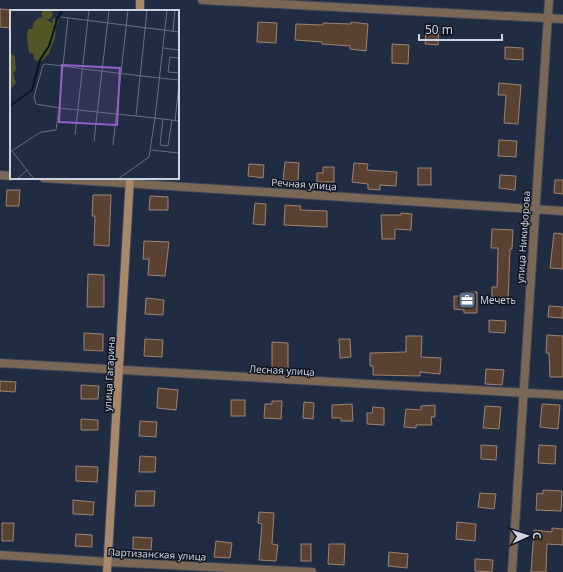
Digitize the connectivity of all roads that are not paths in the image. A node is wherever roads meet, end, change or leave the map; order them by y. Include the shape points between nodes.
1 (202, 0) edge
2 (549, 0) edge
3 (548, 19) junction
4 (563, 19) edge
5 (87, 179) edge
6 (130, 180) edge
7 (534, 209) junction
8 (563, 211) edge
9 (0, 363) edge
10 (119, 371) junction
11 (523, 392) junction
12 (563, 395) edge
13 (0, 556) edge
14 (108, 562) junction
15 (107, 572) edge
16 (312, 572) edge
17 (512, 572) edge

1 - 3 street
2 - 3 street, улица Никифорова
3 - 4 street
3 - 7 street, улица Никифорова
5 - 6 street, Речная улица
6 - 7 street, Речная улица
6 - 10 main road, улица Гагарина
7 - 8 street, Речная улица
7 - 11 street, улица Никифорова
9 - 10 street, Лесная улица
10 - 11 street, Лесная улица
10 - 14 main road, улица Гагарина
11 - 12 street, Лесная улица
11 - 17 street, улица Никифорова
13 - 14 street, Партизанская улица
14 - 15 main road, улица Гагарина
14 - 16 street, Партизанская улица

